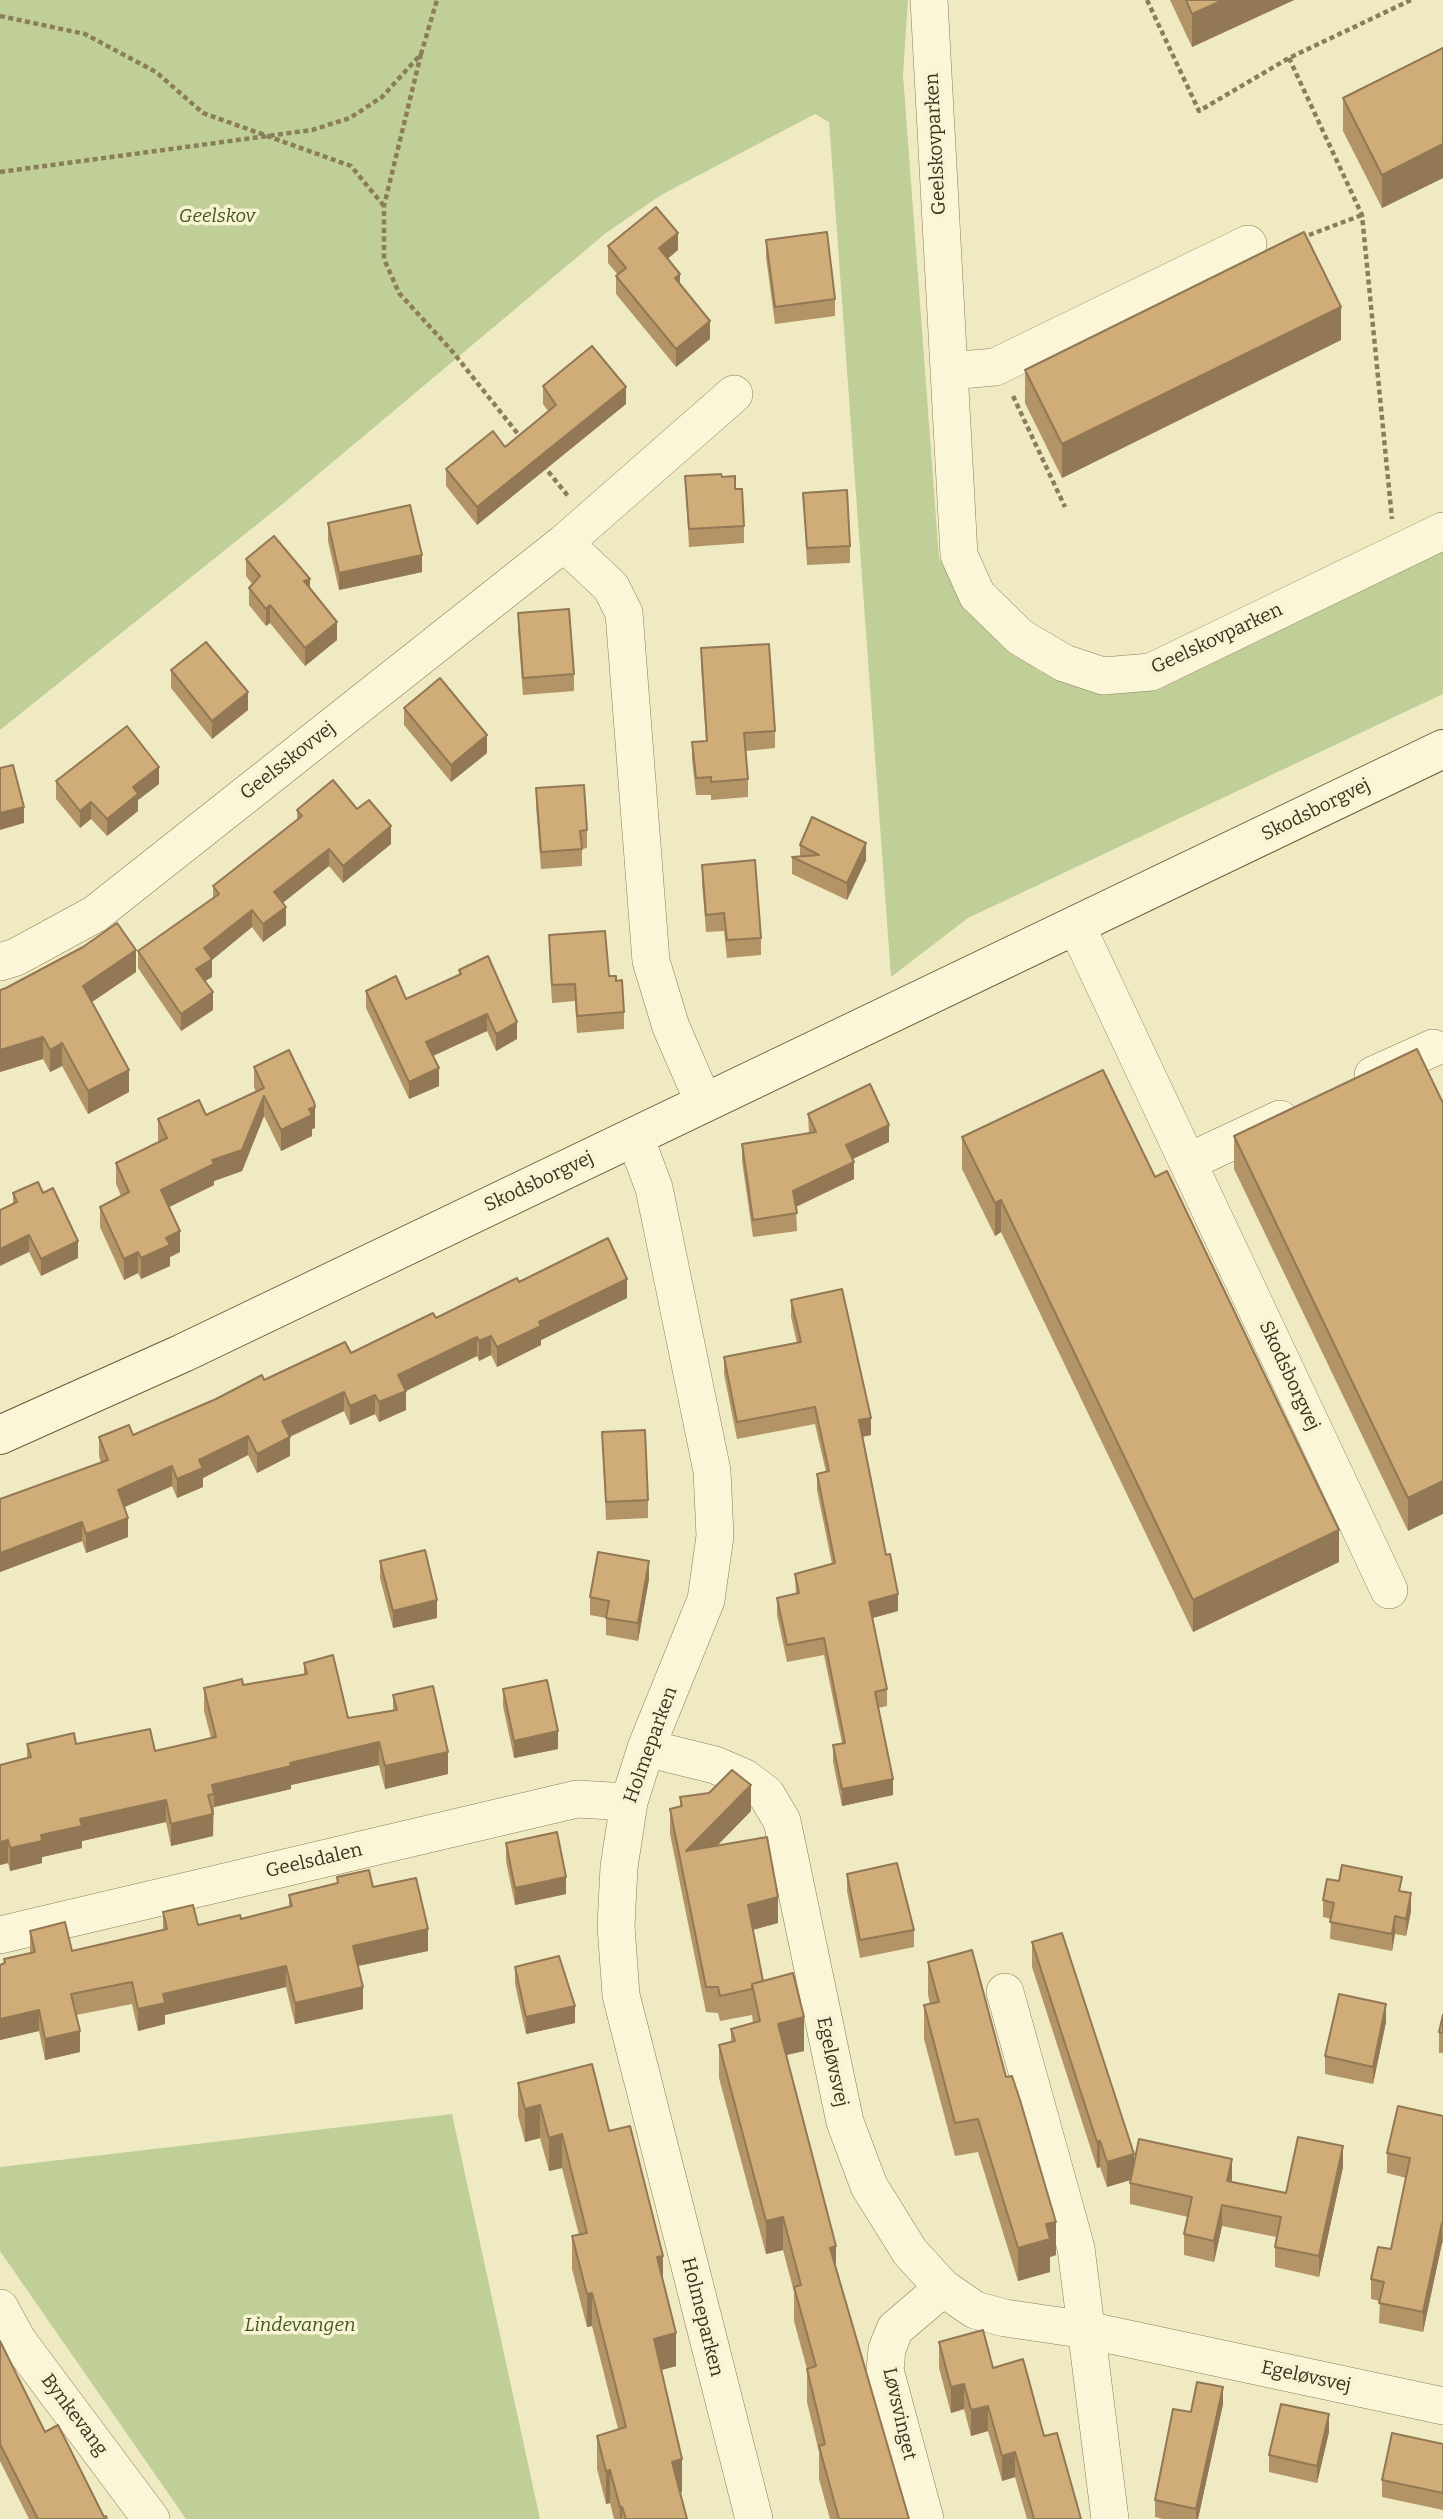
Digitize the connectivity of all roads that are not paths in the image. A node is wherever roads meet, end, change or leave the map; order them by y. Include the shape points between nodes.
1 (929, 0) edge
2 (1248, 244) dead end
3 (949, 371) junction
4 (734, 394) dead end
5 (1443, 531) edge
6 (576, 532) junction
7 (1443, 749) edge
8 (1076, 925) junction
9 (0, 962) edge
10 (1433, 1048) dead end
11 (1347, 1087) edge
12 (704, 1103) junction
13 (1311, 1105) edge
14 (635, 1137) junction
15 (1188, 1161) junction
16 (0, 1435) edge
17 (1389, 1590) dead end
18 (646, 1748) junction
19 (629, 1802) junction
20 (0, 1935) edge
21 (1005, 1993) dead end
22 (943, 2288) junction
23 (0, 2308) edge
24 (1087, 2330) junction
25 (1443, 2406) edge
26 (151, 2519) edge
27 (754, 2519) edge
28 (925, 2519) edge
29 (1110, 2519) edge

1 - 3 street, Geelskovparken
2 - 3 street via 995,367
3 - 5 street, Geelskovparken via 959,555 977,595 1020,637 1064,663 1103,676 1151,672
4 - 6 street, Geelsskovvej
6 - 9 street, Geelsskovvej via 95,914
6 - 12 street via 624,613 651,961 671,1027
7 - 8 street, Skodsborgvej
8 - 12 street, Skodsborgvej
8 - 15 street, Skodsborgvej
10 - 11 street
12 - 14 street, Skodsborgvej
13 - 15 street
14 - 16 street, Skodsborgvej via 194,1348
14 - 18 street, Holmeparken via 654,1188 712,1472 715,1536 706,1600
15 - 17 street, Skodsborgvej
18 - 19 street, Holmeparken
18 - 22 street, Egeløvsvej via 715,1765 745,1778 766,1794 782,1821 845,2122 869,2186 911,2252
19 - 20 street, Geelsdalen via 577,1799
19 - 27 street, Holmeparken via 616,1926 621,1995
21 - 24 street via 1076,2248
22 - 24 street, Egeløvsvej via 975,2310
22 - 28 street, Løvsvinget via 895,2329 885,2370
23 - 26 street, Bynkevang via 18,2341
24 - 25 street, Egeløvsvej
24 - 29 street

